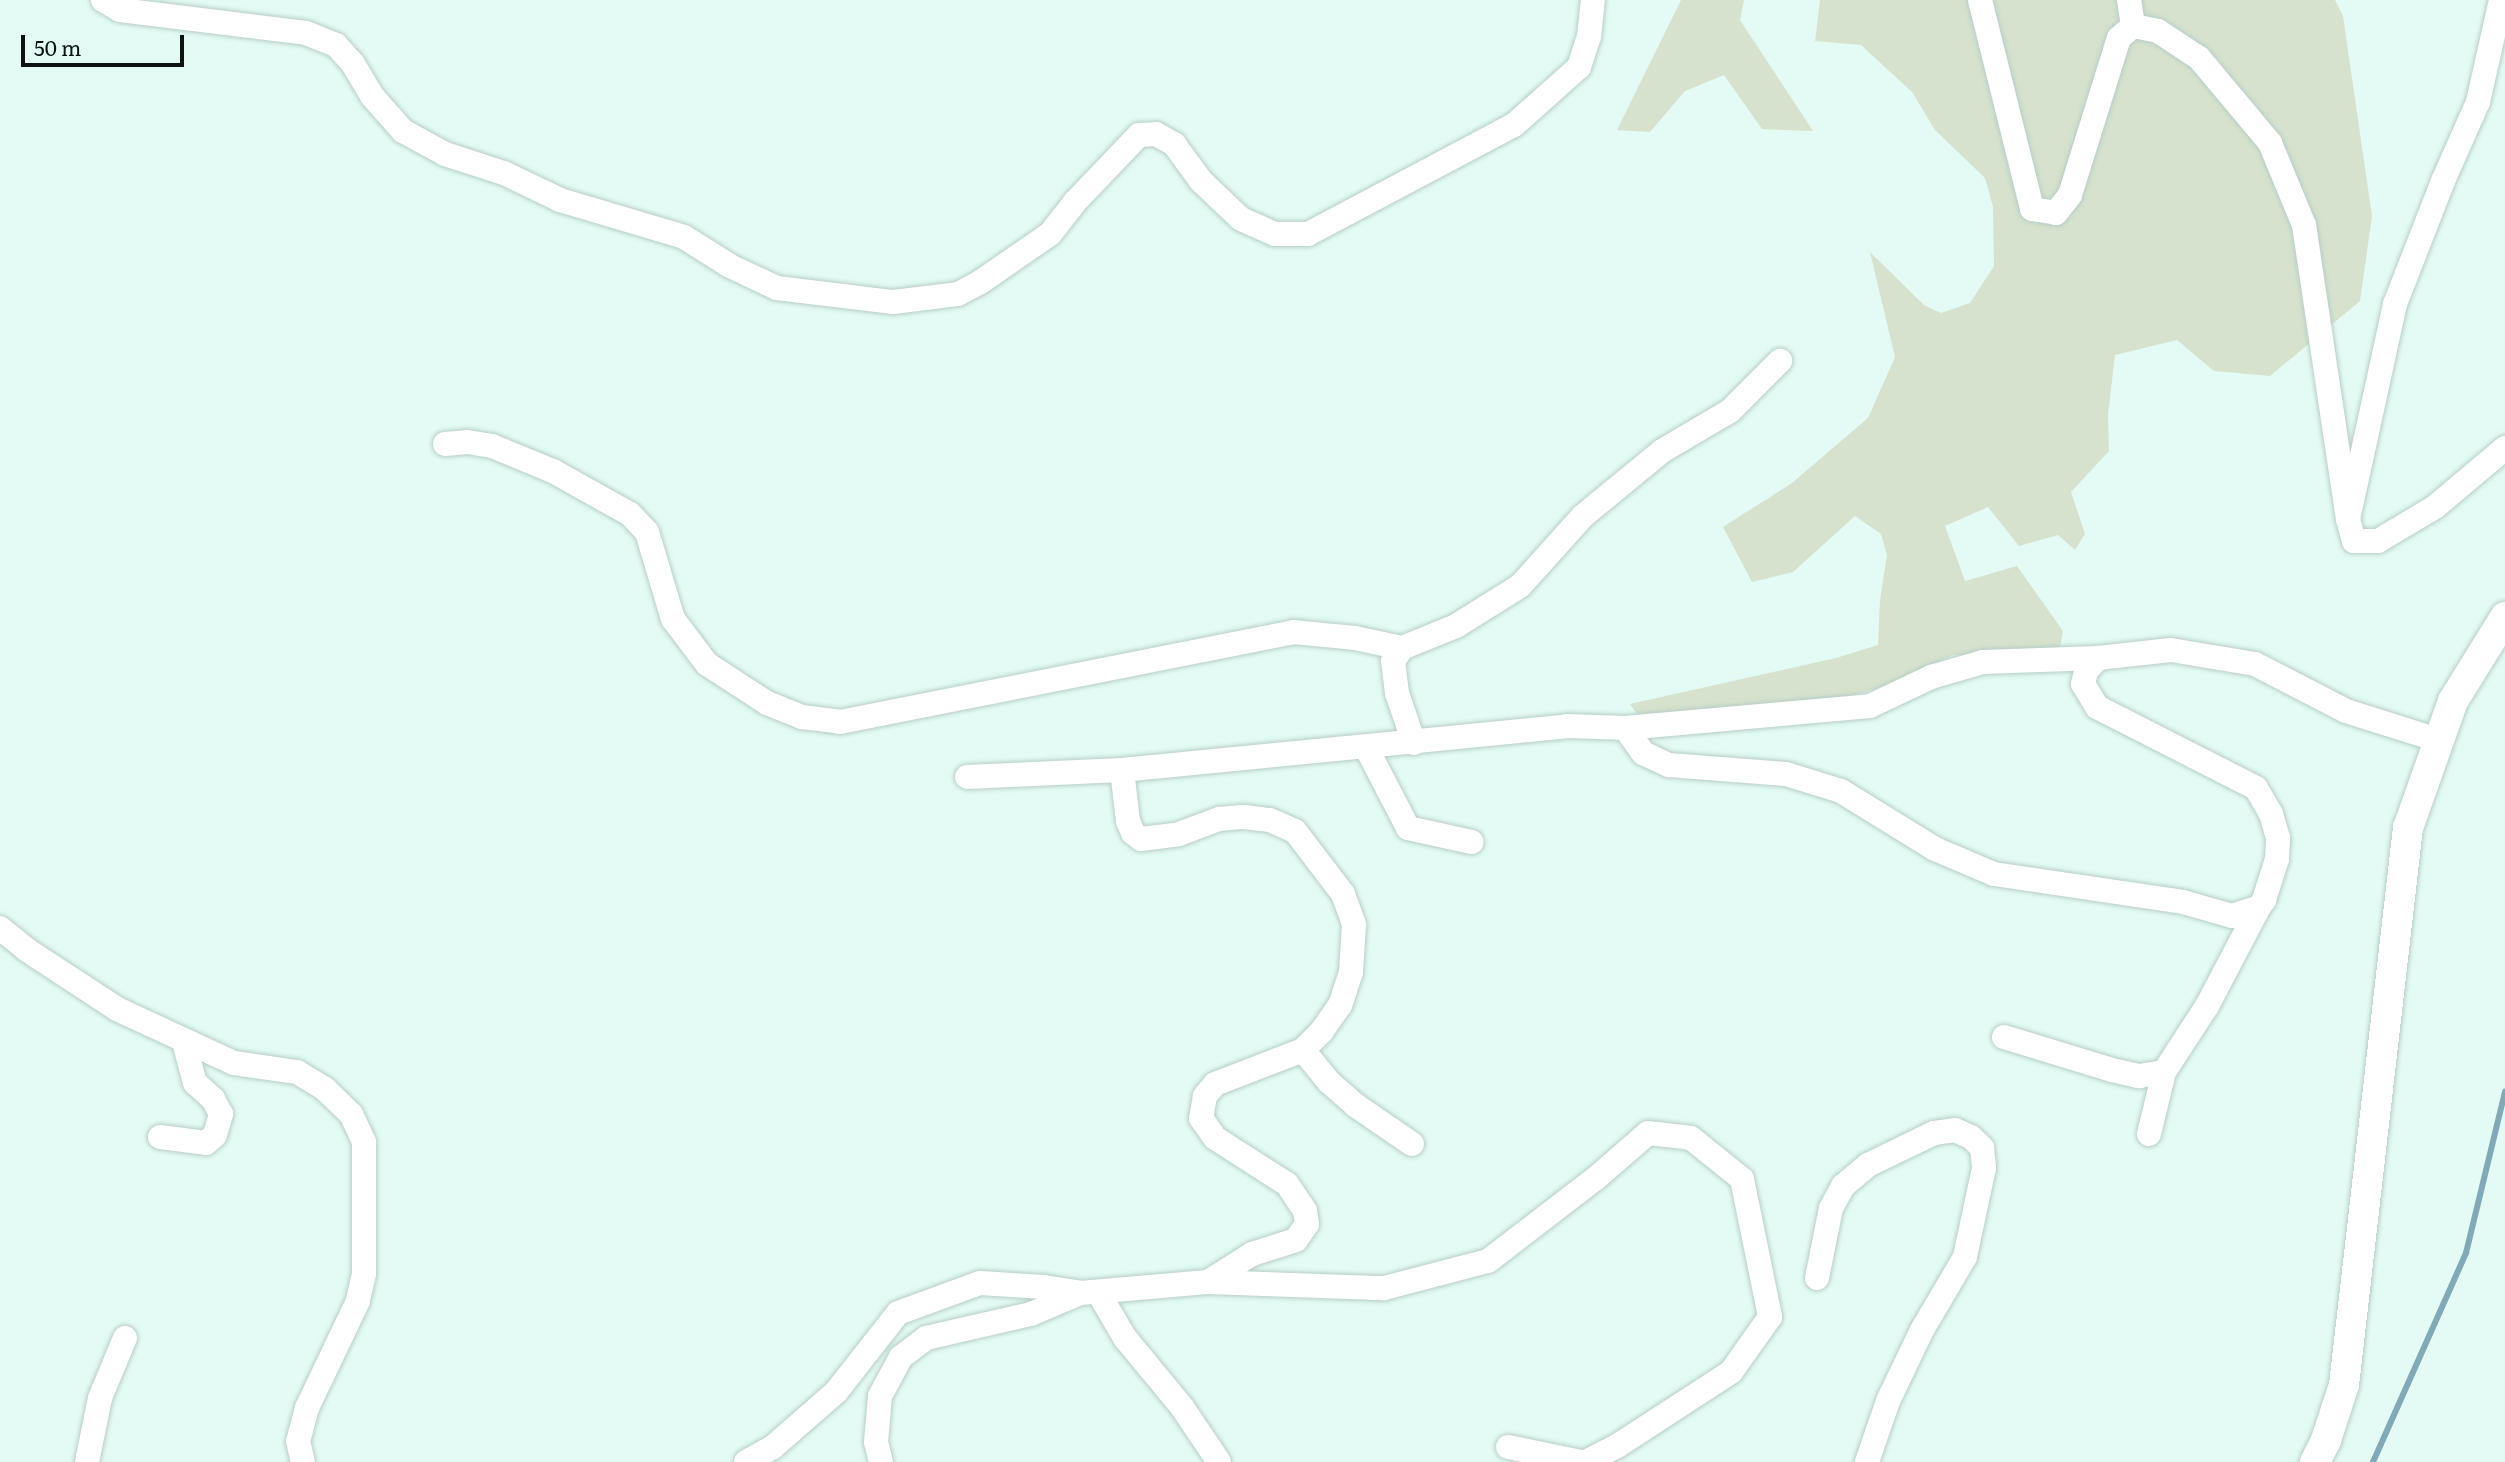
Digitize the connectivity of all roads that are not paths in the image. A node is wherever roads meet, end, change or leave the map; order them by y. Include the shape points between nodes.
1 (103, 0) edge
2 (1593, 0) edge
3 (1980, 0) edge
4 (2129, 0) edge
5 (2501, 0) edge
6 (2133, 26) junction
7 (1780, 361) dead end
8 (445, 444) dead end
9 (2505, 448) edge
10 (2348, 519) junction
11 (2505, 617) edge
12 (1402, 648) junction
13 (2098, 658) junction
14 (1625, 728) junction
15 (2438, 740) junction
16 (1414, 743) junction
17 (1366, 747) junction
18 (1122, 770) junction
19 (967, 777) dead end
20 (1471, 842) dead end
21 (2259, 907) junction
22 (0, 928) edge
23 (2004, 1037) dead end
24 (184, 1042) junction
25 (1303, 1050) junction
26 (2164, 1072) junction
27 (2149, 1134) dead end
28 (160, 1137) dead end
29 (1412, 1144) dead end
30 (1817, 1278) dead end
31 (1208, 1282) junction
32 (1089, 1292) junction
33 (125, 1338) dead end
34 (1508, 1447) dead end
35 (87, 1462) edge
36 (303, 1462) edge
37 (746, 1462) edge
38 (881, 1462) edge
39 (1219, 1462) edge
40 (1583, 1462) edge
41 (1867, 1462) edge
42 (2315, 1462) edge

1 - 2 street via 121,10 306,33 335,45 403,131 445,154 504,173 560,200 684,237 730,266 778,288 893,302 958,294 989,276 1050,234 1139,135 1156,134 1174,144 1201,181 1241,219 1275,234 1308,234 1514,125 1579,66 1589,37
3 - 6 street via 2032,209 2056,213 2070,195 2119,38
4 - 6 street
5 - 10 street via 2478,102 2395,304
6 - 10 street via 2158,31 2199,58 2270,143 2304,225
7 - 12 street via 1730,411 1662,452 1583,516 1520,586 1456,626
8 - 12 street via 492,446 553,471 630,514 647,532 673,619 707,664 767,703 802,717 840,722 1293,632
9 - 10 street via 2435,507 2378,541 2354,541
11 - 15 street via 2453,701
12 - 16 street via 1393,661 1397,693
13 - 14 street via 1983,662 1931,677 1870,706
13 - 15 street via 2171,650 2255,664 2346,711
13 - 21 street via 2086,671 2083,684 2097,707 2256,788 2278,838 2277,859
14 - 16 street via 1567,726
14 - 21 street via 1643,753 1670,765 1786,774 1841,791 1935,849 1994,874 2183,902 2232,916
15 - 42 street via 2408,828 2344,1384
16 - 17 street
17 - 18 street
17 - 20 street via 1408,828
18 - 19 street
18 - 25 street via 1128,821 1132,833 1141,839 1179,834 1219,819 1270,820 1295,831 1343,894 1354,925 1351,972 1340,1005
21 - 26 street via 2207,1006
22 - 24 street via 117,1009
23 - 26 street via 2112,1070 2140,1076
24 - 28 street via 195,1083 213,1099 221,1114 215,1135 205,1143
24 - 36 street via 234,1063 297,1072 325,1089 351,1114 364,1142 364,1274 358,1301 307,1408 298,1441
25 - 29 street via 1355,1105
25 - 31 street via 1215,1084 1205,1096 1201,1118 1215,1138 1287,1184 1305,1211 1307,1224 1296,1240 1252,1254
26 - 27 street
30 - 41 street via 1831,1208 1843,1186 1868,1165 1934,1133 1955,1130 1982,1148 1984,1168 1965,1257 1899,1377
31 - 32 street
31 - 40 street via 1384,1287 1488,1261 1648,1133 1691,1138 1742,1179 1770,1317 1731,1372 1617,1446
32 - 37 street via 980,1283 898,1313 836,1392 773,1447
32 - 38 street via 1031,1314 926,1338 901,1357 880,1396 876,1442
32 - 39 street via 1182,1407
33 - 35 street via 100,1398
34 - 40 street

